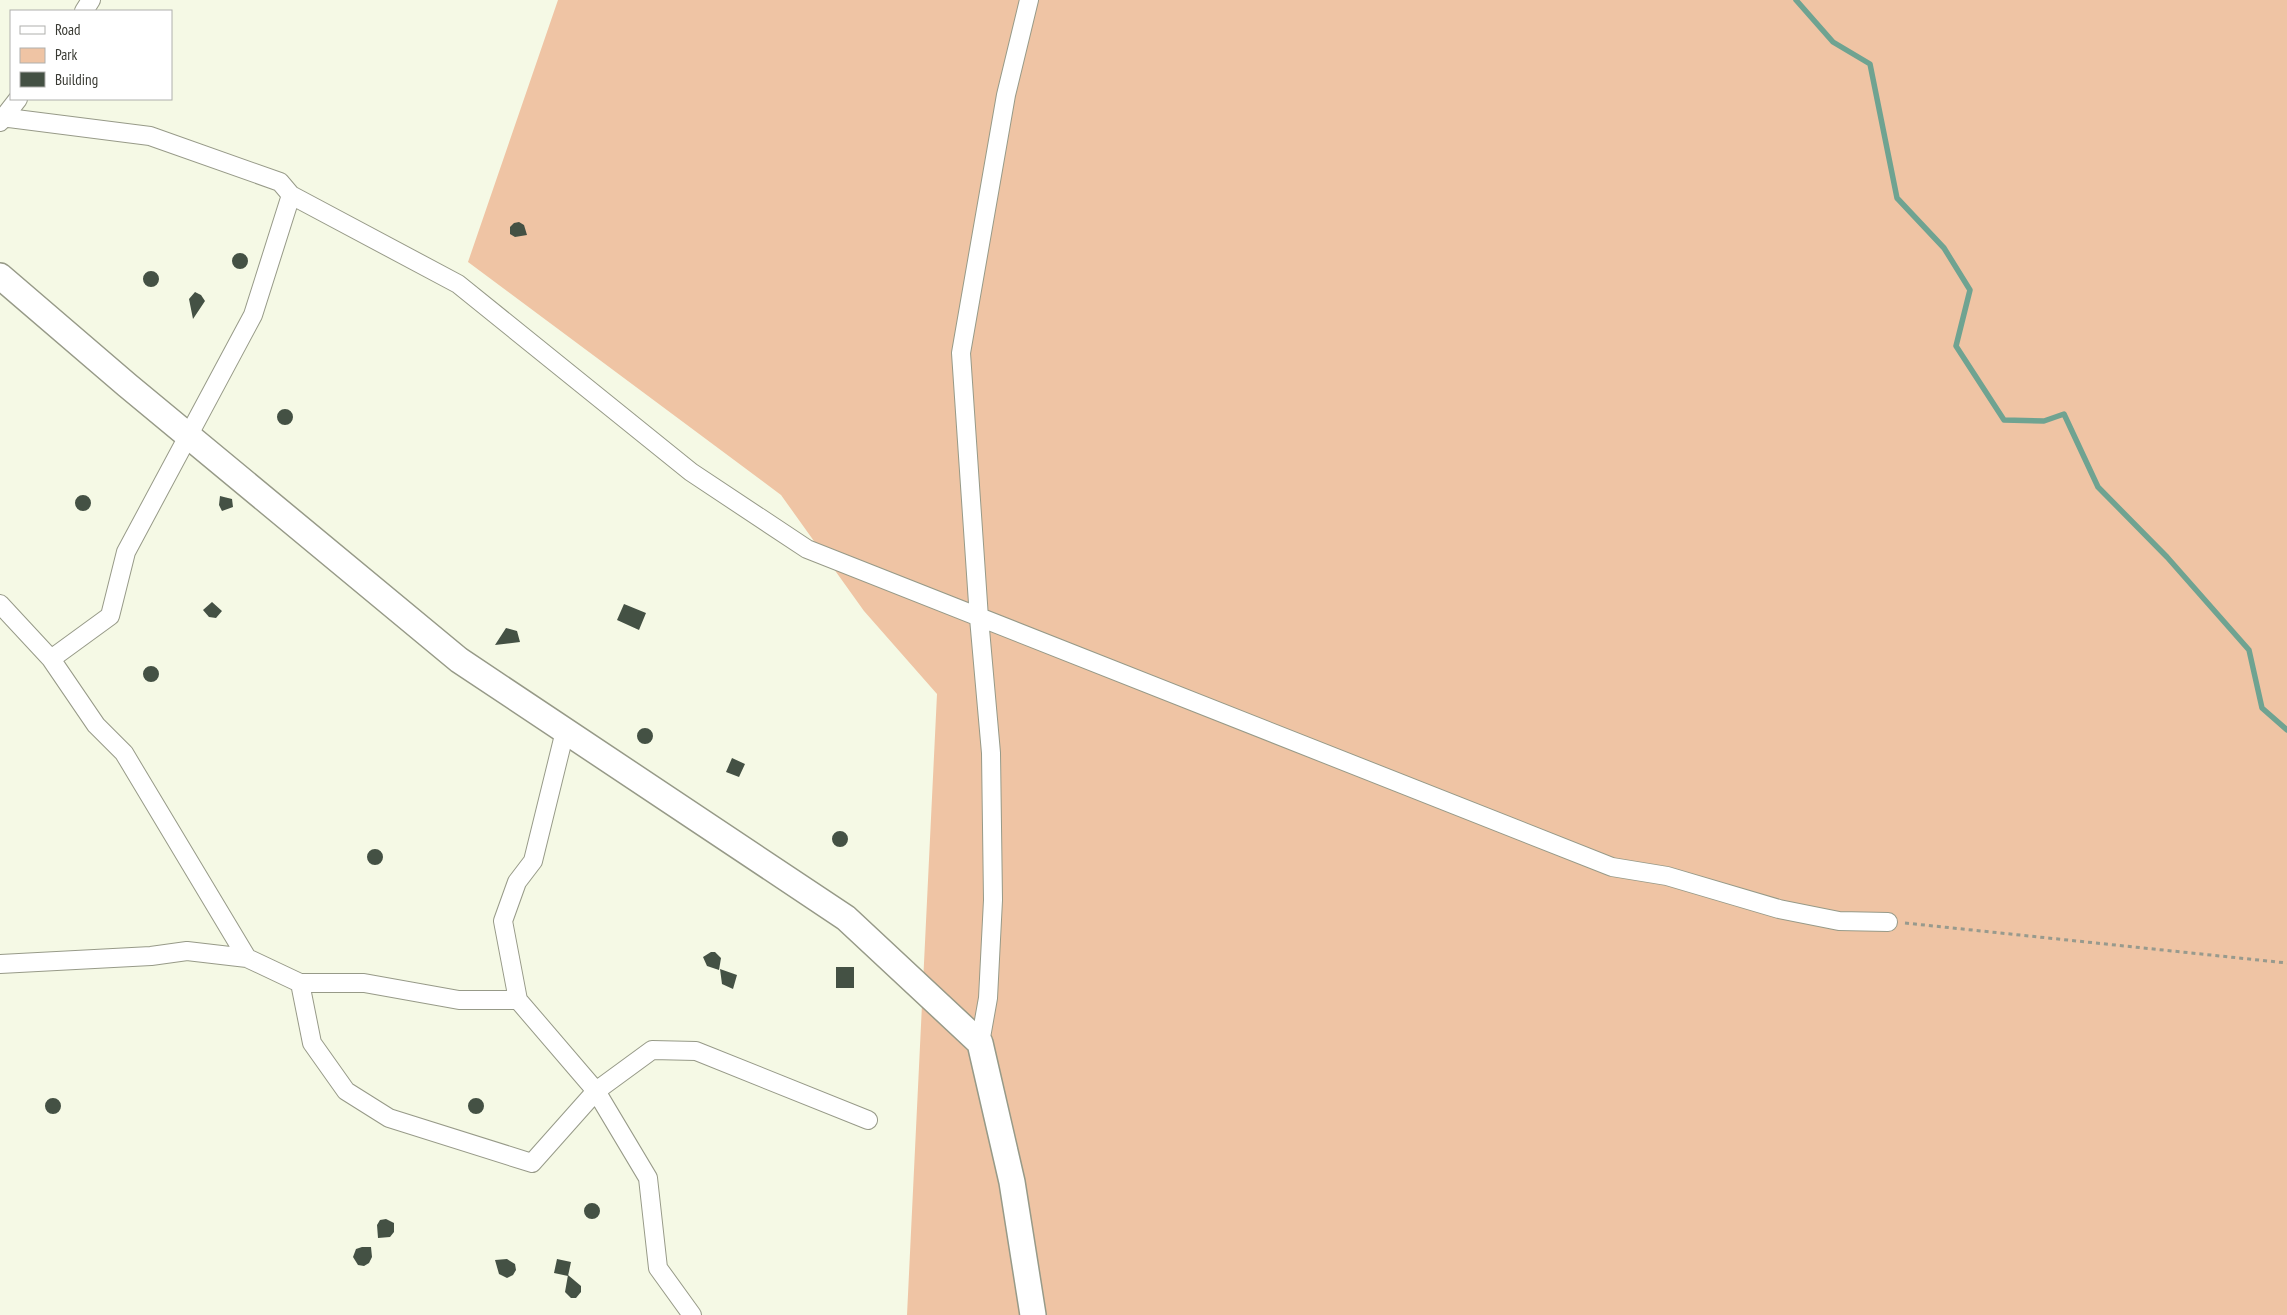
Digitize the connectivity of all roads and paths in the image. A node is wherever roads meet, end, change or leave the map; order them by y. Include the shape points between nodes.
1 (1029, 0) edge
2 (17, 100) edge
3 (1, 119) edge
4 (291, 194) junction
5 (0, 276) edge
6 (188, 436) junction
7 (0, 604) edge
8 (979, 618) junction
9 (51, 659) junction
10 (565, 730) junction
11 (1888, 922) joint
12 (247, 958) junction
13 (2287, 963) edge
14 (0, 964) edge
15 (300, 983) junction
16 (518, 1000) junction
17 (980, 1043) junction
18 (596, 1091) junction
19 (868, 1120) dead end
20 (692, 1315) edge
21 (1033, 1315) edge

1 - 8 street via 1006,95 962,353
2 - 3 street
3 - 4 street via 150,136 280,182
4 - 6 street via 254,315
4 - 8 street via 458,284 691,472 807,549
5 - 6 main road
6 - 9 street via 126,552 110,616
6 - 10 main road via 459,660
7 - 9 street
8 - 11 street via 1612,867 1667,876 1779,909 1839,921
8 - 17 street via 991,752 993,900 988,998
9 - 12 street via 96,725 124,753
10 - 16 street via 533,861 517,882 503,921
10 - 17 main road via 846,918
11 - 13 path
12 - 14 street via 187,950 151,956
12 - 15 street
15 - 16 street via 364,983 459,1000
15 - 18 street via 312,1043 346,1091 389,1118 532,1163
16 - 18 street
17 - 21 main road via 1012,1182
18 - 19 street via 652,1050 696,1051
18 - 20 street via 648,1178 658,1268

